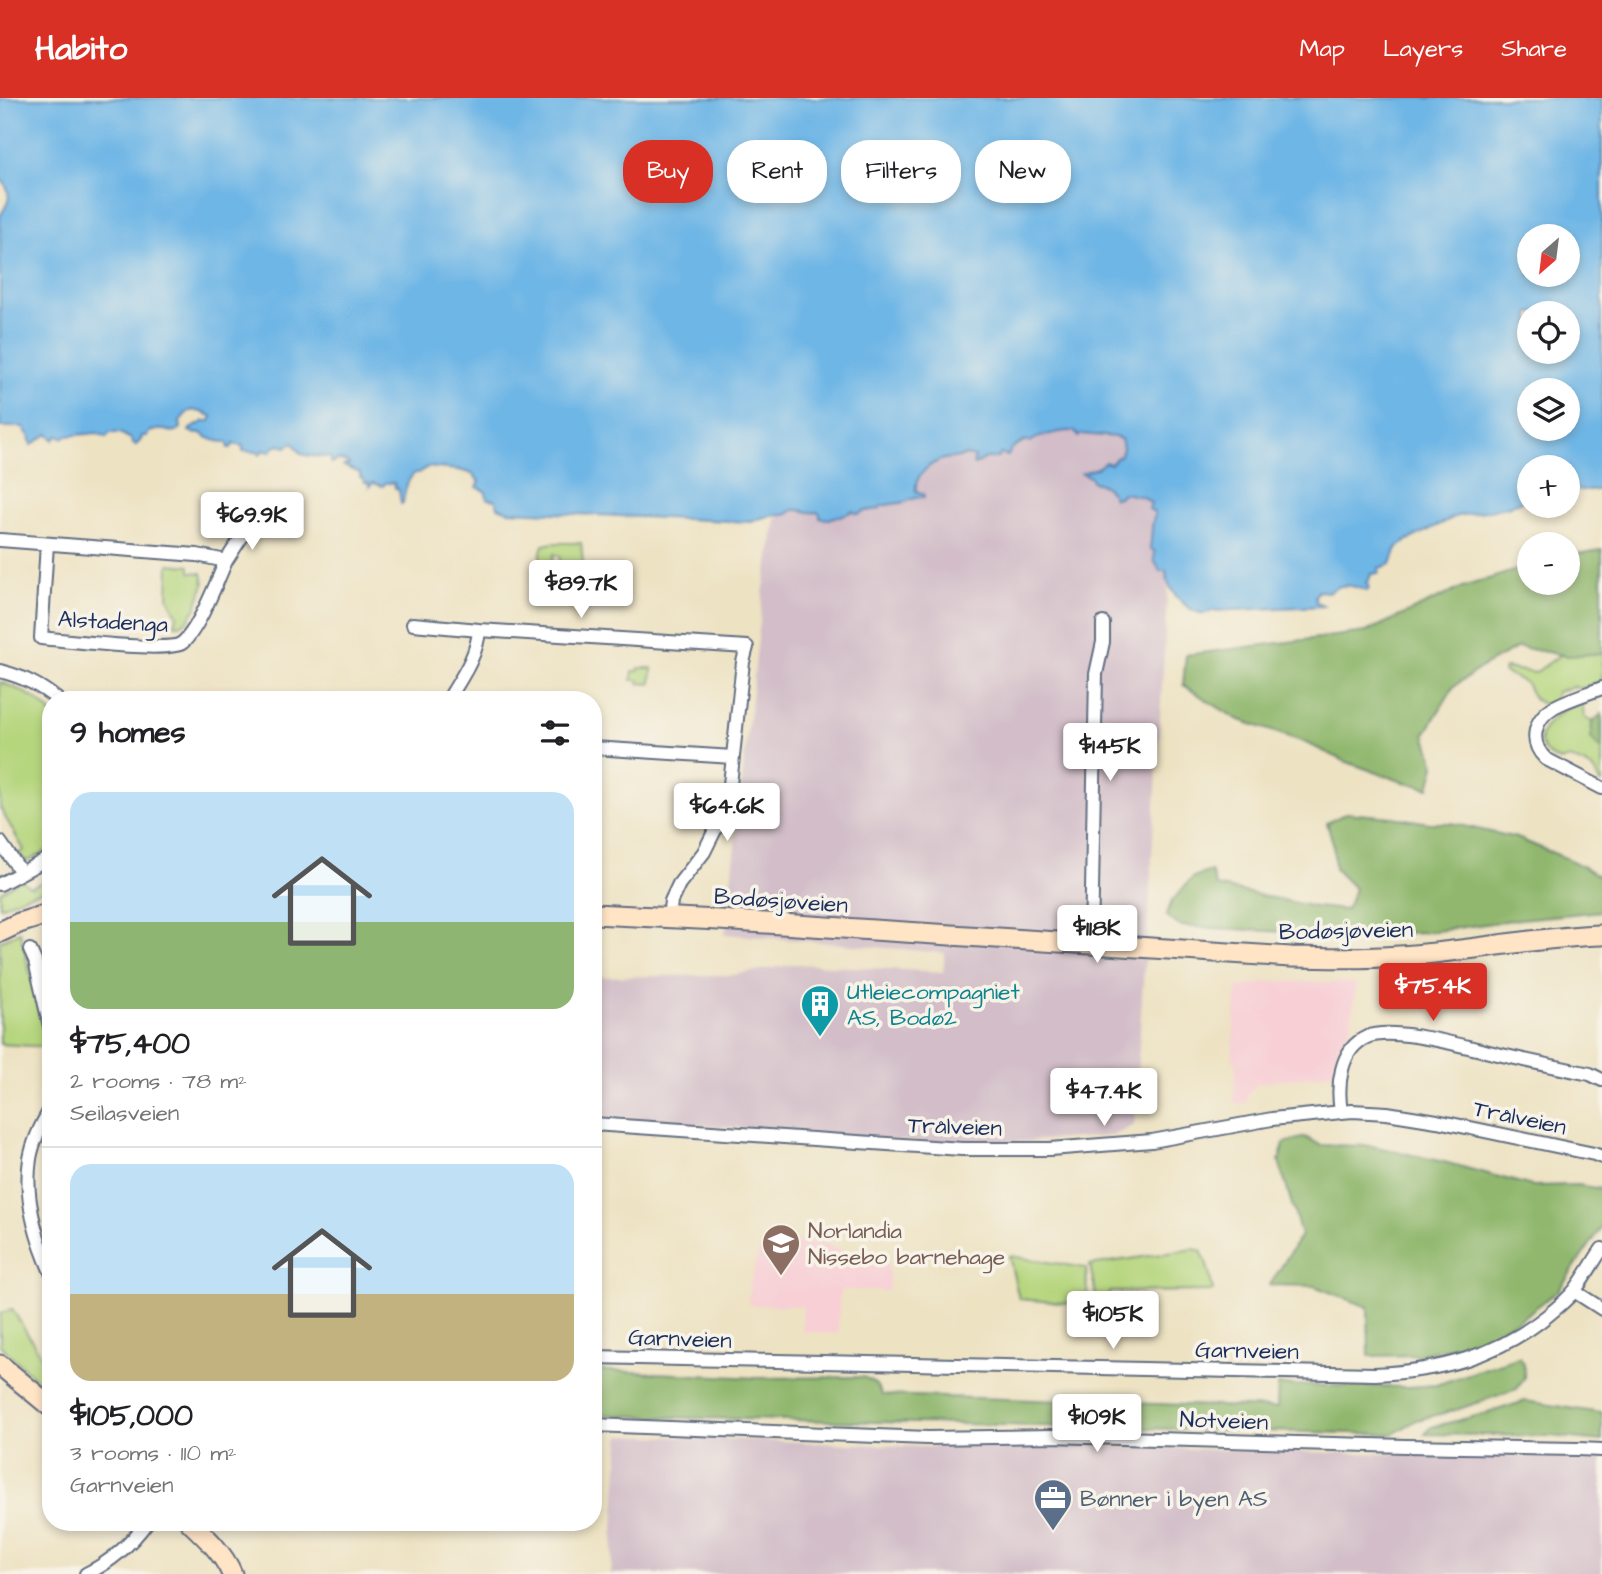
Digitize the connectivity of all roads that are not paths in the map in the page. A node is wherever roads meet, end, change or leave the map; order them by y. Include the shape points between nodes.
1 (250, 524) dead end
2 (0, 540) edge
3 (47, 544) junction
4 (226, 561) junction
5 (1103, 623) dead end
6 (413, 624) dead end
7 (479, 631) junction
8 (0, 671) edge
9 (1602, 688) edge
10 (48, 691) edge
11 (453, 691) edge
12 (602, 749) edge
13 (733, 757) junction
14 (1602, 788) edge
15 (0, 842) edge
16 (42, 862) edge
17 (21, 872) junction
18 (0, 884) edge
19 (602, 914) edge
20 (42, 916) edge
21 (669, 918) junction
22 (0, 932) edge
23 (1602, 935) edge
24 (1091, 945) junction
25 (30, 950) dead end
26 (42, 992) edge
27 (1602, 1080) edge
28 (1341, 1112) junction
29 (42, 1124) edge
30 (602, 1125) edge
31 (1602, 1157) edge
32 (42, 1248) edge
33 (1602, 1249) edge
34 (1574, 1291) junction
35 (1602, 1309) edge
36 (602, 1357) edge
37 (0, 1364) edge
38 (42, 1399) edge
39 (602, 1425) edge
40 (1602, 1450) edge
41 (139, 1531) edge
42 (199, 1531) edge
43 (86, 1574) edge
44 (232, 1574) edge

1 - 4 street, Alstadenga
2 - 3 street
3 - 4 street
3 - 4 street, Alstadenga via 41,638 165,648 181,645
5 - 24 street via 1096,674
6 - 7 street
7 - 11 street via 478,645
7 - 13 street via 747,647
8 - 10 street
9 - 14 street via 1547,712 1534,737 1538,752 1546,759
12 - 13 street
13 - 21 street via 722,816 704,852 679,884
15 - 17 street
16 - 17 street
17 - 18 street
19 - 21 street, Bodøsjøveien
20 - 22 street
21 - 24 street, Bodøsjøveien
23 - 24 street, Bodøsjøveien via 1399,957 1291,957
25 - 26 street
27 - 28 street via 1455,1042 1368,1036 1354,1045 1345,1060 1338,1084
28 - 30 street, Trålveien via 1272,1119 1152,1141 1050,1149 962,1149
28 - 31 street, Trålveien via 1437,1121
29 - 32 street via 30,1159 29,1197
33 - 34 street, Garnveien
34 - 35 street
34 - 36 street, Garnveien via 1533,1327 1488,1352 1434,1369 1403,1373
37 - 38 street
39 - 40 street, Notveien via 928,1438 1051,1436
41 - 43 street via 123,1550
42 - 44 street

